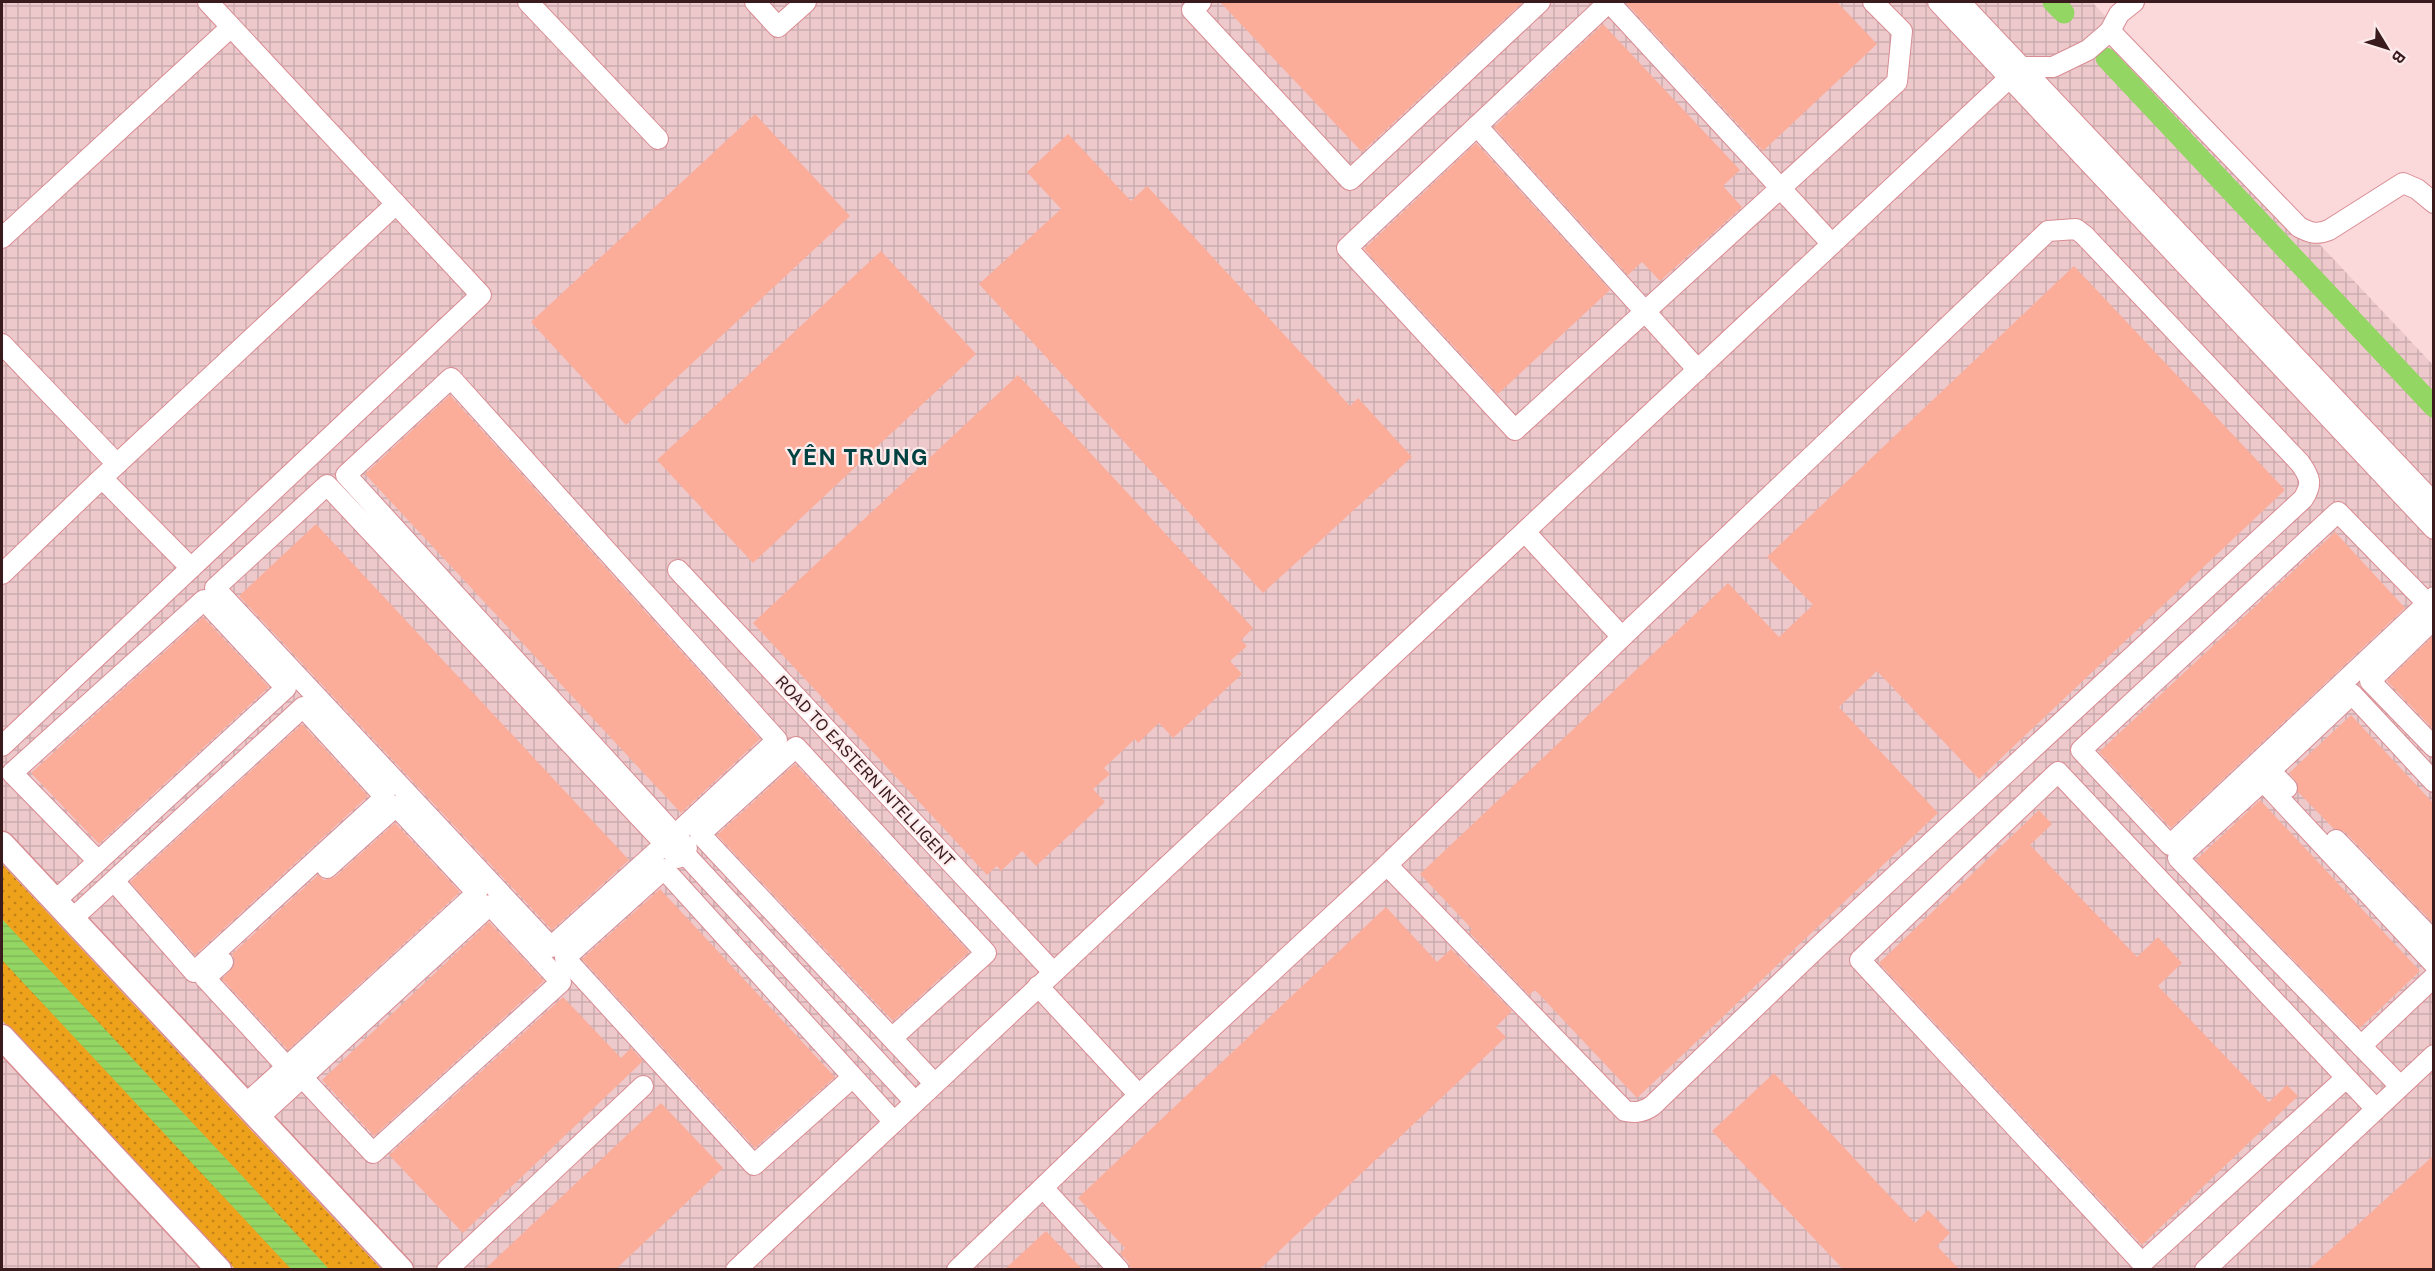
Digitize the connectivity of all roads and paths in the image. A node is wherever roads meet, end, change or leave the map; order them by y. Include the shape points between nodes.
1 (208, 2) edge
2 (528, 2) edge
3 (755, 2) edge
4 (806, 2) edge
5 (1201, 2) edge
6 (1540, 2) edge
7 (1609, 2) edge
8 (1873, 2) edge
9 (1938, 2) edge
10 (1960, 2) edge
11 (2134, 2) edge
12 (231, 27) junction
13 (2110, 31) junction
14 (2016, 72) junction
15 (1477, 126) junction
16 (658, 139) dead end
17 (1781, 188) junction
18 (2433, 203) edge
19 (396, 204) junction
20 (2, 238) edge
21 (1832, 244) junction
22 (1645, 311) junction
23 (2, 344) edge
24 (1698, 370) junction
25 (117, 464) junction
26 (102, 478) junction
27 (2433, 502) edge
28 (2433, 529) edge
29 (1525, 532) junction
30 (191, 568) junction
31 (678, 570) dead end
32 (2, 574) edge
33 (2431, 606) edge
34 (1622, 637) junction
35 (2, 746) edge
36 (2433, 747) edge
37 (2433, 782) edge
38 (2, 844) edge
39 (674, 844) junction
40 (98, 861) junction
41 (1387, 865) junction
42 (114, 881) junction
43 (55, 901) junction
44 (72, 919) junction
45 (2433, 942) edge
46 (2433, 964) edge
47 (1053, 972) junction
48 (2433, 977) edge
49 (1038, 986) junction
50 (892, 1038) junction
51 (2361, 1046) junction
52 (5, 1047) edge
53 (2433, 1055) edge
54 (294, 1072) junction
55 (853, 1077) junction
56 (2346, 1078) junction
57 (934, 1083) junction
58 (643, 1086) dead end
59 (2400, 1086) junction
60 (1139, 1095) junction
61 (915, 1102) junction
62 (2376, 1109) junction
63 (252, 1111) junction
64 (894, 1122) junction
65 (1044, 1189) junction
66 (219, 1269) edge
67 (401, 1269) edge
68 (447, 1269) edge
69 (736, 1269) edge
70 (957, 1269) edge
71 (1119, 1269) edge
72 (2205, 1269) edge

1 - 12 street
2 - 16 street
3 - 4 street via 778,27
5 - 6 street via 1192,10 1350,180
7 - 15 street
7 - 17 street
8 - 17 street via 1902,31 1897,82
9 - 14 street
10 - 14 street
11 - 13 street via 2119,14
12 - 19 street
12 - 20 street
13 - 14 street via 2088,50 2053,67
13 - 18 street via 2283,213 2305,230 2321,234 2329,231 2403,183
14 - 21 street
14 - 27 street
14 - 28 street
15 - 22 street
15 - 22 street via 1347,248 1515,430
17 - 21 street
17 - 22 street
19 - 25 street
19 - 30 street via 482,295
21 - 24 street
22 - 24 street
23 - 25 street
24 - 29 street
25 - 26 street
26 - 30 street
26 - 32 street
29 - 34 street
29 - 47 street
30 - 35 street
31 - 47 street, ROAD TO EASTERN INTELLIGENT
33 - 33 street via 2170,845 2081,750 2338,512
33 - 36 street via 2370,681
34 - 41 street
34 - 41 street via 2048,231 2076,229 2084,235 2310,477 2310,488 2303,500 1828,936 1646,1110 1625,1111
37 - 45 street via 2352,694 2270,771
38 - 43 main road
39 - 39 street via 346,475 451,378 777,740
39 - 39 street via 327,485 216,588 551,947
39 - 61 street
40 - 40 street via 286,688 204,600 12,773
40 - 43 street
41 - 60 street
42 - 42 street via 303,707 385,797 194,972
42 - 44 street
43 - 44 main road
44 - 63 main road
46 - 51 street via 2263,781 2178,858
47 - 49 street
48 - 51 street
49 - 57 street
49 - 60 street
50 - 50 street via 700,834 796,747 986,953
50 - 57 street
51 - 59 street
52 - 66 main road
53 - 59 street
54 - 54 street via 490,905 561,982 373,1153
54 - 54 street via 477,893 396,806 205,978
54 - 63 street
55 - 55 street via 664,869 565,958 754,1165
55 - 64 street
56 - 56 street via 2058,772 1860,960 2142,1263
56 - 62 street
57 - 61 street
58 - 68 street
59 - 62 street
60 - 65 street
61 - 64 street
62 - 72 street
63 - 67 main road
64 - 69 street
65 - 70 street
65 - 71 street

